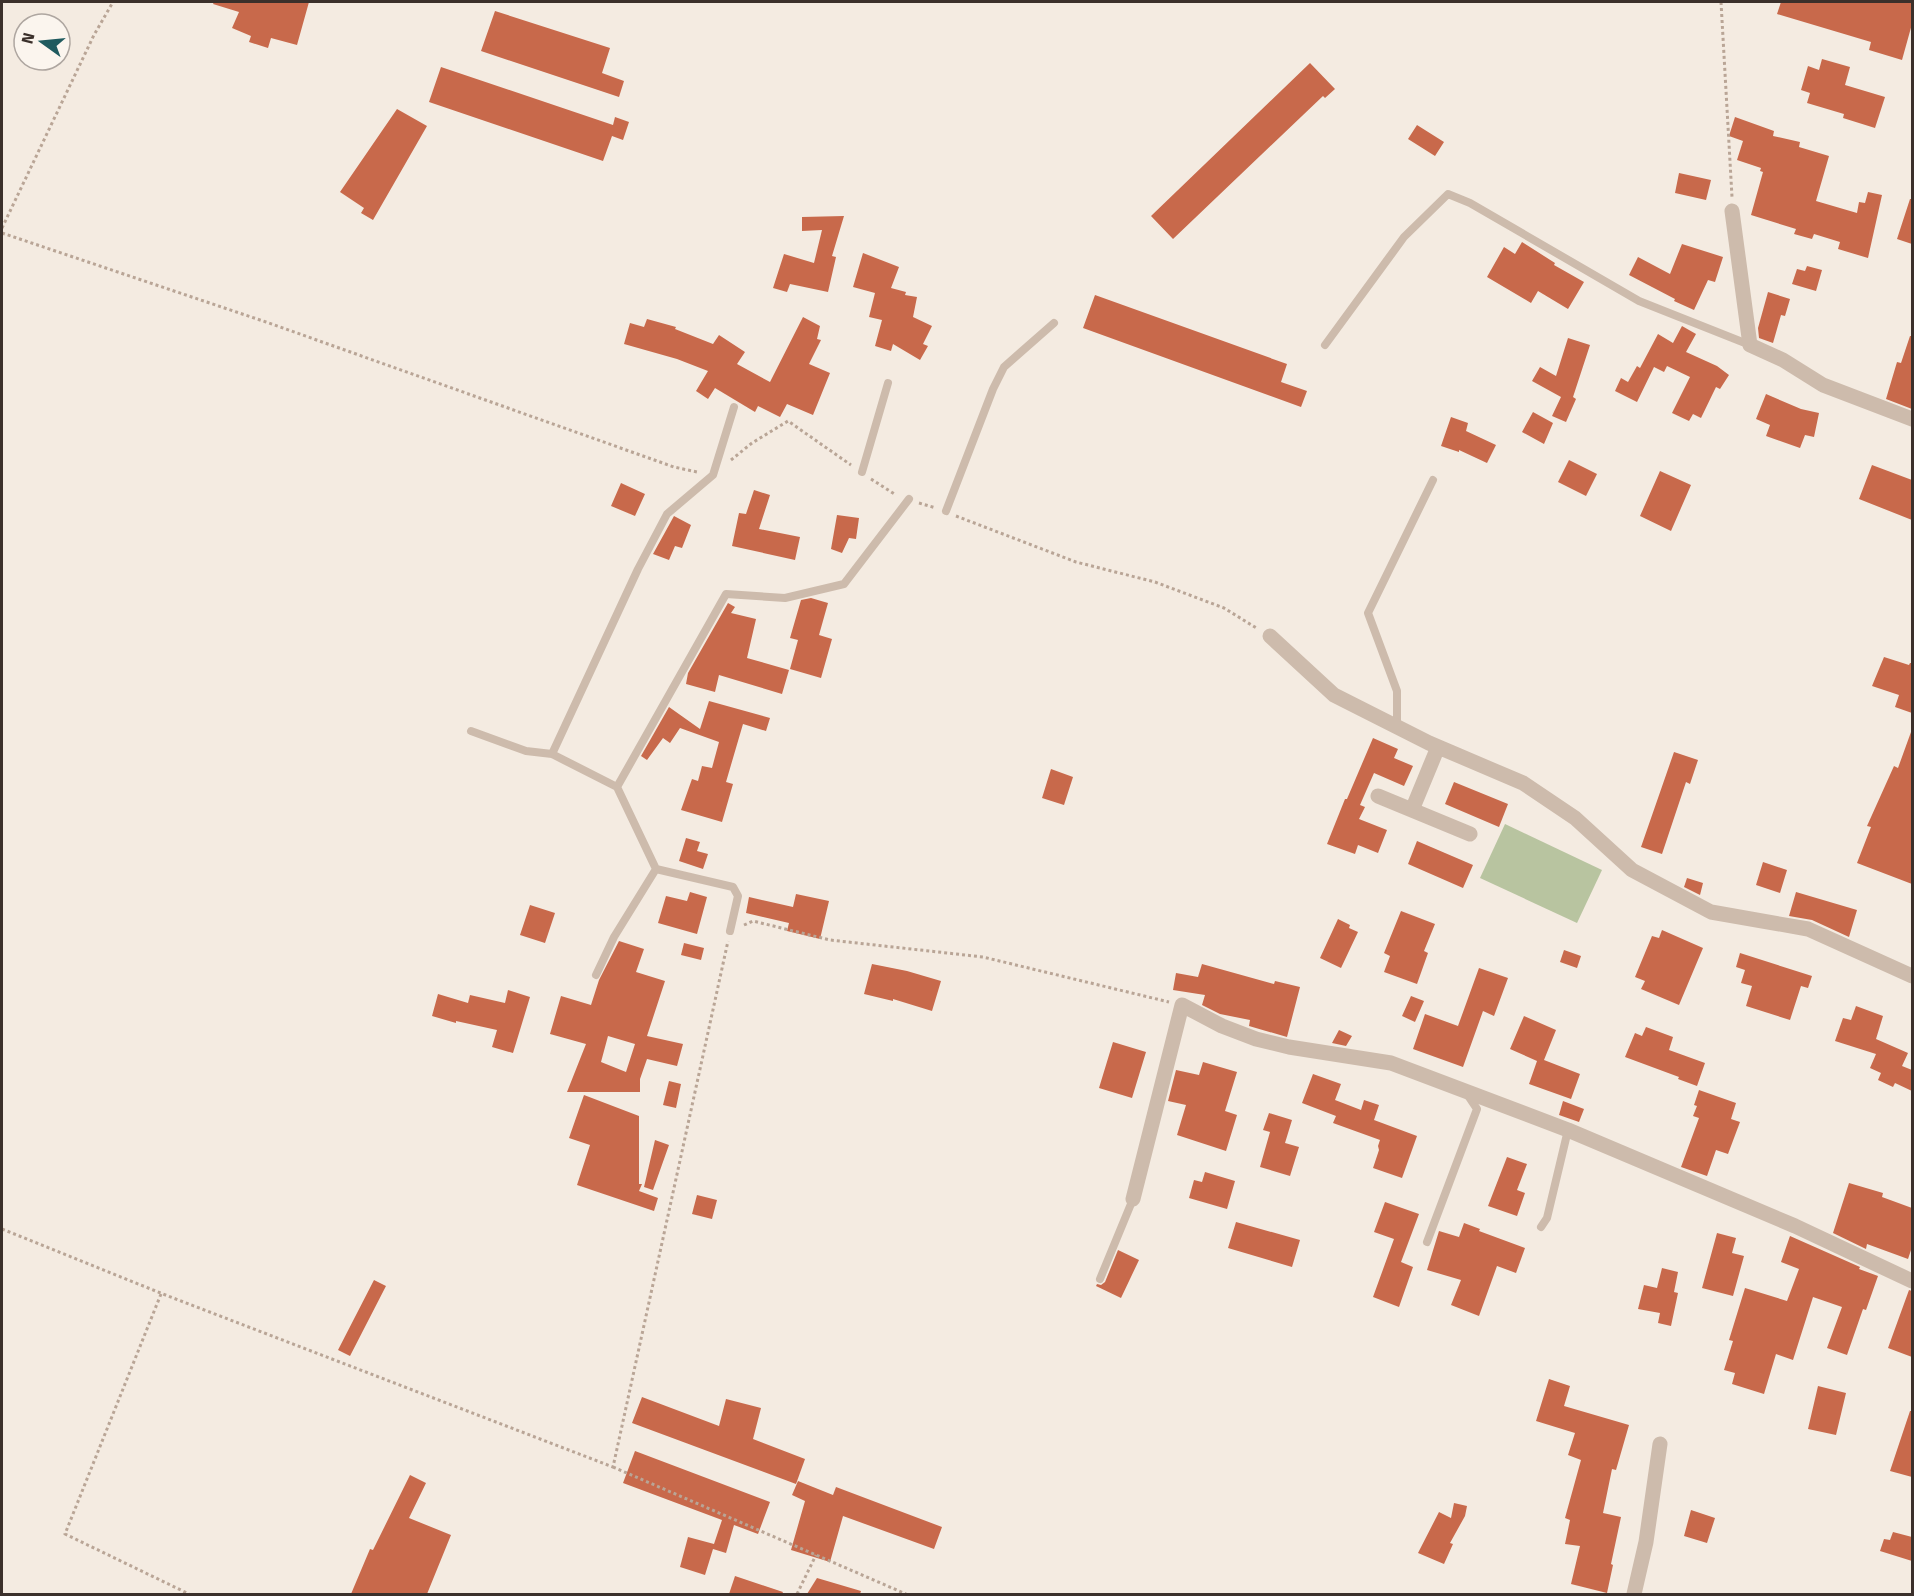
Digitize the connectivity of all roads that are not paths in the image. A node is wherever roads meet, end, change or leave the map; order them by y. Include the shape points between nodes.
1 (1732, 211) road end
2 (1054, 323) dead end
3 (1325, 345) dead end
4 (1750, 345) junction
5 (888, 383) dead end
6 (734, 406) dead end
7 (1912, 419) edge
8 (862, 472) road end
9 (1433, 480) dead end
10 (909, 499) road end
11 (946, 512) road end
12 (1270, 636) road end
13 (1397, 727) junction
14 (471, 731) dead end
15 (1438, 747) junction
16 (552, 753) junction
17 (616, 787) junction
18 (1378, 796) dead end
19 (1412, 810) junction
20 (1470, 834) dead end
21 (656, 869) junction
22 (730, 931) road end
23 (596, 975) dead end
24 (1912, 976) edge
25 (1464, 1091) junction
26 (1568, 1130) junction
27 (1133, 1199) joint
28 (1541, 1227) dead end
29 (1427, 1242) dead end
30 (1100, 1279) dead end
31 (1912, 1281) edge
32 (1660, 1444) dead end
33 (1634, 1594) edge

1 - 4 street
2 - 11 lane via 1004,367
3 - 4 lane via 1404,237 1448,194 1639,301
4 - 7 street via 1823,385
5 - 8 lane
6 - 16 lane via 713,475 668,514 638,568
9 - 13 lane via 1368,613 1397,691
10 - 17 lane via 844,584 785,598 726,594
12 - 13 street via 1334,695
13 - 15 street
14 - 16 lane via 526,751
15 - 19 street
15 - 24 street via 1523,783 1575,818 1632,870 1711,912 1808,929
16 - 17 lane
17 - 21 lane
18 - 19 street
19 - 20 street
21 - 22 lane via 733,887 738,896
21 - 23 lane via 614,937
25 - 26 street
25 - 27 street via 1391,1063 1256,1039 1182,1005
25 - 29 lane via 1477,1109
26 - 28 lane via 1547,1218
26 - 31 street via 1795,1226
27 - 30 lane
32 - 33 street

